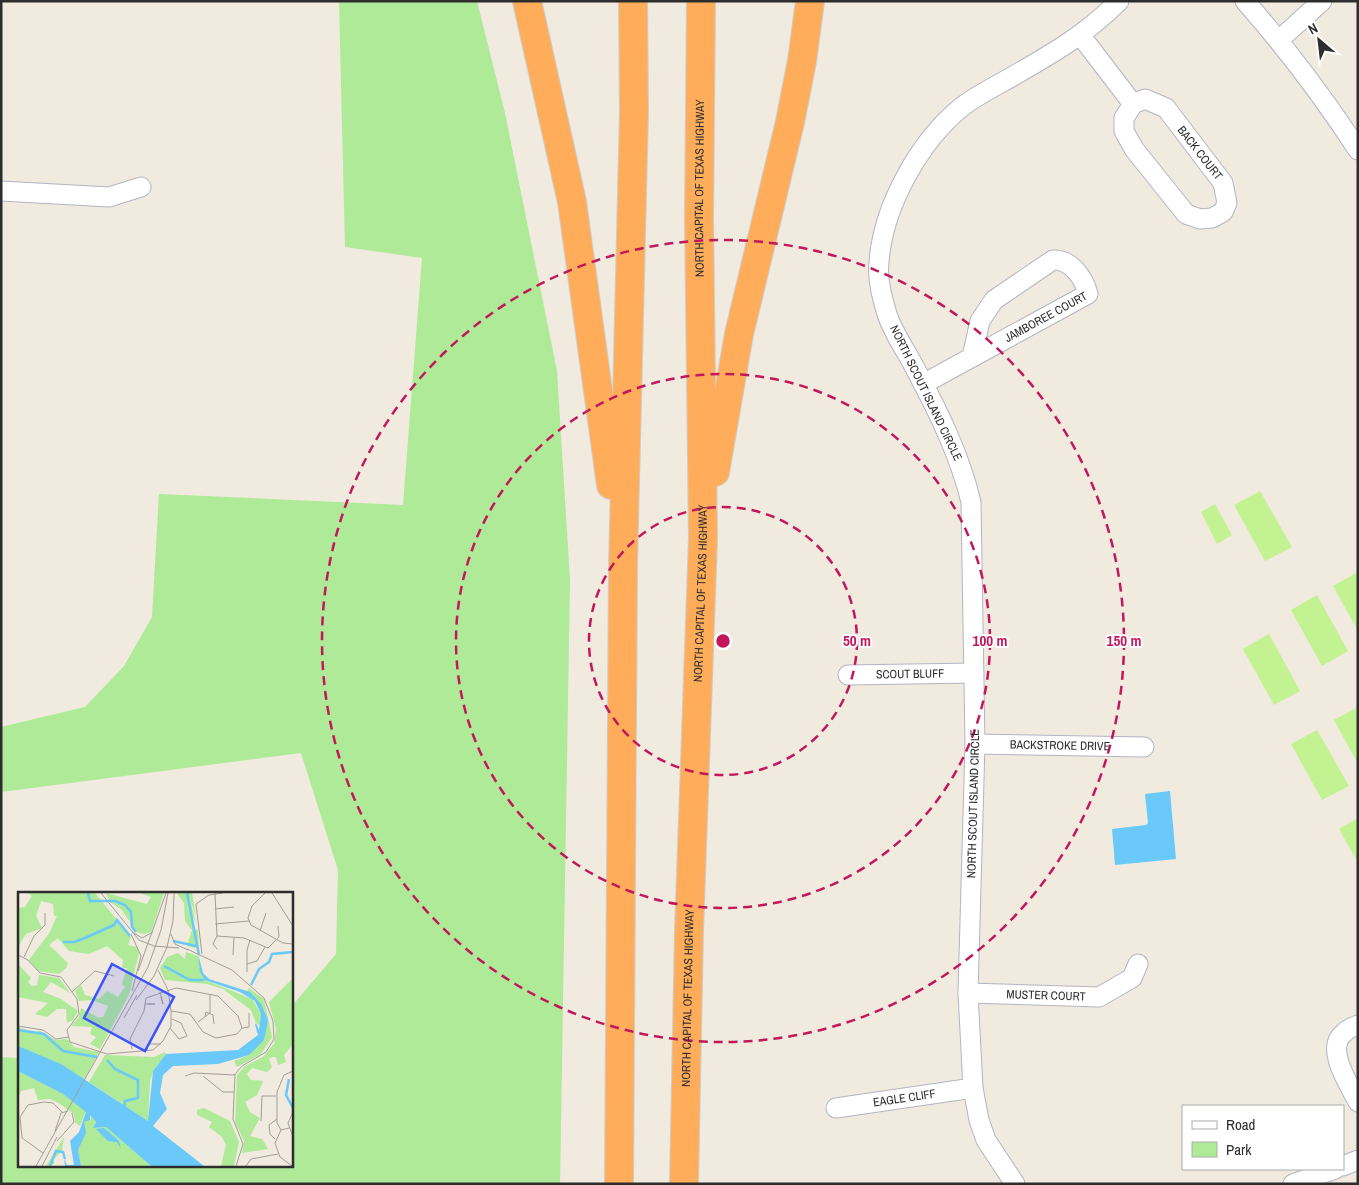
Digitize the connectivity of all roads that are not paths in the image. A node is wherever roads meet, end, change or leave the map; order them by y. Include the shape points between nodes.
1 (527, 1) edge
2 (633, 1) edge
3 (701, 1) edge
4 (810, 1) edge
5 (1119, 1) edge
6 (1245, 1) edge
7 (1322, 1) edge
8 (1081, 36) junction
9 (1279, 40) junction
10 (1133, 104) junction
11 (1358, 150) edge
12 (141, 187) dead end
13 (1, 191) edge
14 (972, 357) junction
15 (923, 384) junction
16 (703, 538) junction
17 (623, 565) junction
18 (974, 673) junction
19 (848, 675) dead end
20 (975, 744) junction
21 (1144, 747) dead end
22 (1138, 964) dead end
23 (968, 993) junction
24 (1358, 1025) edge
25 (973, 1088) junction
26 (1358, 1102) edge
27 (836, 1108) dead end
28 (1358, 1160) edge
29 (1344, 1166) edge
30 (1332, 1170) edge
31 (619, 1184) edge
32 (684, 1184) edge
33 (1015, 1184) edge
34 (1293, 1184) edge

1 - 17 highway via 572,202
2 - 17 highway via 634,111
3 - 16 highway, NORTH CAPITAL OF TEXAS HIGHWAY via 699,218
4 - 16 highway via 796,92 739,334
5 - 8 street, NORTH SCOUT ISLAND CIRCLE
6 - 9 street
7 - 9 street
8 - 10 street
8 - 15 street, NORTH SCOUT ISLAND CIRCLE via 963,106 937,132 898,190 886,222 878,262 881,289 888,316
9 - 11 street via 1321,92
10 - 10 street, BACK COURT via 1124,118 1124,131 1134,149 1186,214 1200,219 1212,218 1222,212 1227,203 1223,183 1166,108 1145,99
12 - 13 street via 110,197
14 - 14 street, JAMBOREE COURT via 980,322 994,300 1053,260 1061,260 1072,267 1085,284 1088,294
14 - 15 street, JAMBOREE COURT
15 - 18 street, NORTH SCOUT ISLAND CIRCLE via 964,472 971,502
16 - 32 highway, NORTH CAPITAL OF TEXAS HIGHWAY
17 - 31 highway
18 - 19 street, SCOUT BLUFF
18 - 20 street, NORTH SCOUT ISLAND CIRCLE
20 - 21 street, BACKSTROKE DRIVE
20 - 23 street, NORTH SCOUT ISLAND CIRCLE
22 - 23 street, MUSTER COURT via 1132,978 1099,997
23 - 25 street, NORTH SCOUT ISLAND CIRCLE
24 - 26 street via 1342,1033 1337,1062
25 - 27 street, EAGLE CLIFF
25 - 33 street, NORTH SCOUT ISLAND CIRCLE via 986,1140
28 - 29 street
30 - 34 street

